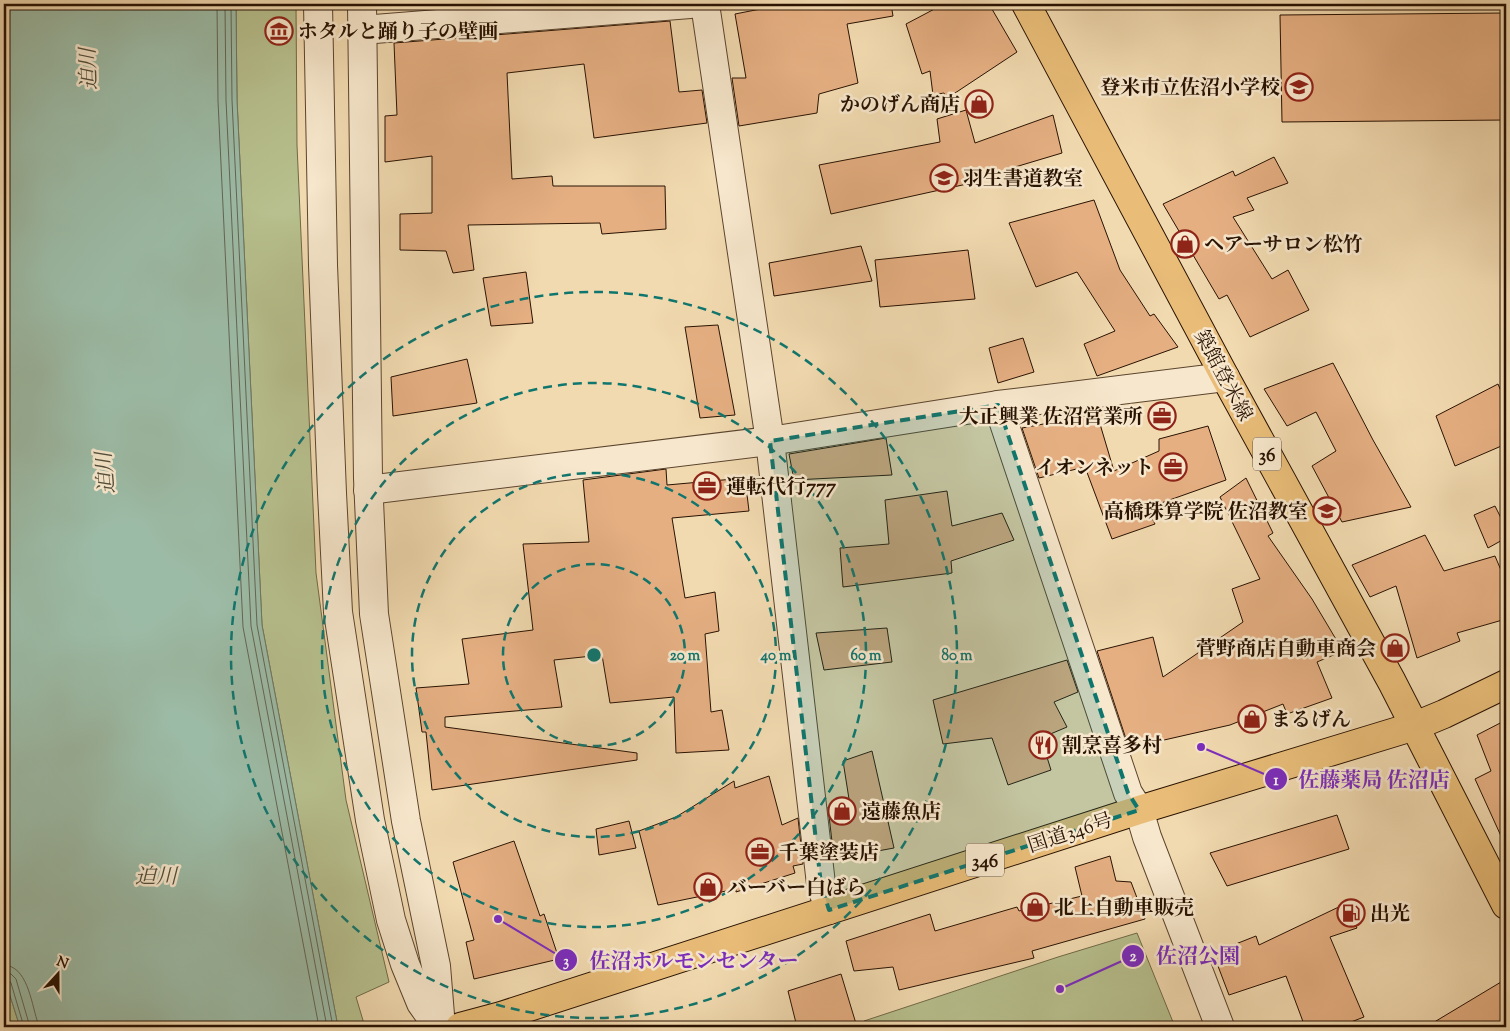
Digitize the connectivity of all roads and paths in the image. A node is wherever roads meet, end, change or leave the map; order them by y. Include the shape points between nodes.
1 (318, 4) edge
2 (690, 4) edge
3 (705, 4) edge
4 (1026, 4) edge
5 (362, 17) edge
6 (1225, 377) junction
7 (998, 405) junction
8 (770, 441) junction
9 (368, 490) junction
10 (1506, 684) edge
11 (1415, 726) junction
12 (1139, 810) junction
13 (1506, 905) edge
14 (829, 910) junction
15 (440, 1027) edge
16 (460, 1027) edge
17 (1220, 1027) edge

1 - 15 street via 323,265 338,612 370,820 391,920 421,1003
2 - 5 street
3 - 8 street
4 - 6 main road, 築館登米線 / 36
5 - 9 street
6 - 7 street
6 - 11 main road, 築館登米線 / 36
7 - 8 street
7 - 12 street via 1128,793
8 - 9 street
8 - 14 street via 821,884
9 - 15 street via 374,614 406,821 436,966
10 - 11 main road, 国道346号 / 346
11 - 12 main road, 国道346号 / 346
11 - 13 main road, 築館登米線 / 36
12 - 14 main road, 国道346号 / 346
12 - 17 street
14 - 16 main road, 国道346号 / 346

